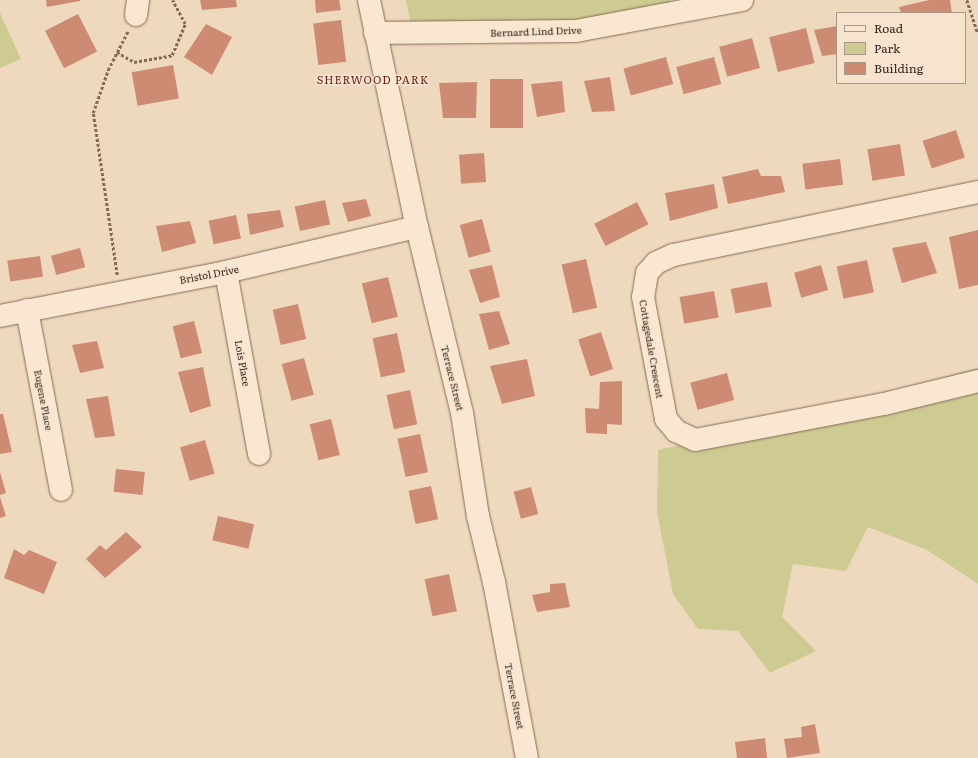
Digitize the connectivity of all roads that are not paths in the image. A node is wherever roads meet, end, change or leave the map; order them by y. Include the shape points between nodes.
1 (369, 0) edge
2 (742, 0) edge
3 (682, 6) edge
4 (375, 33) junction
5 (978, 192) edge
6 (416, 226) junction
7 (226, 272) junction
8 (27, 310) junction
9 (0, 316) edge
10 (978, 381) edge
11 (259, 454) dead end
12 (61, 490) dead end
13 (527, 758) edge

1 - 4 street, Terrace Street
2 - 3 street, Bernard Lind Drive
3 - 4 street, Bernard Lind Drive via 576,31
4 - 6 street, Terrace Street
5 - 10 street, Cottagedale Crescent via 672,255 651,268 643,291 664,413 676,431 695,440 884,404
6 - 7 street, Bristol Drive
6 - 13 street, Terrace Street via 462,413 478,516 494,582
7 - 8 street, Bristol Drive
7 - 11 street, Lois Place
8 - 9 street, Bristol Drive
8 - 12 street, Eugene Place

